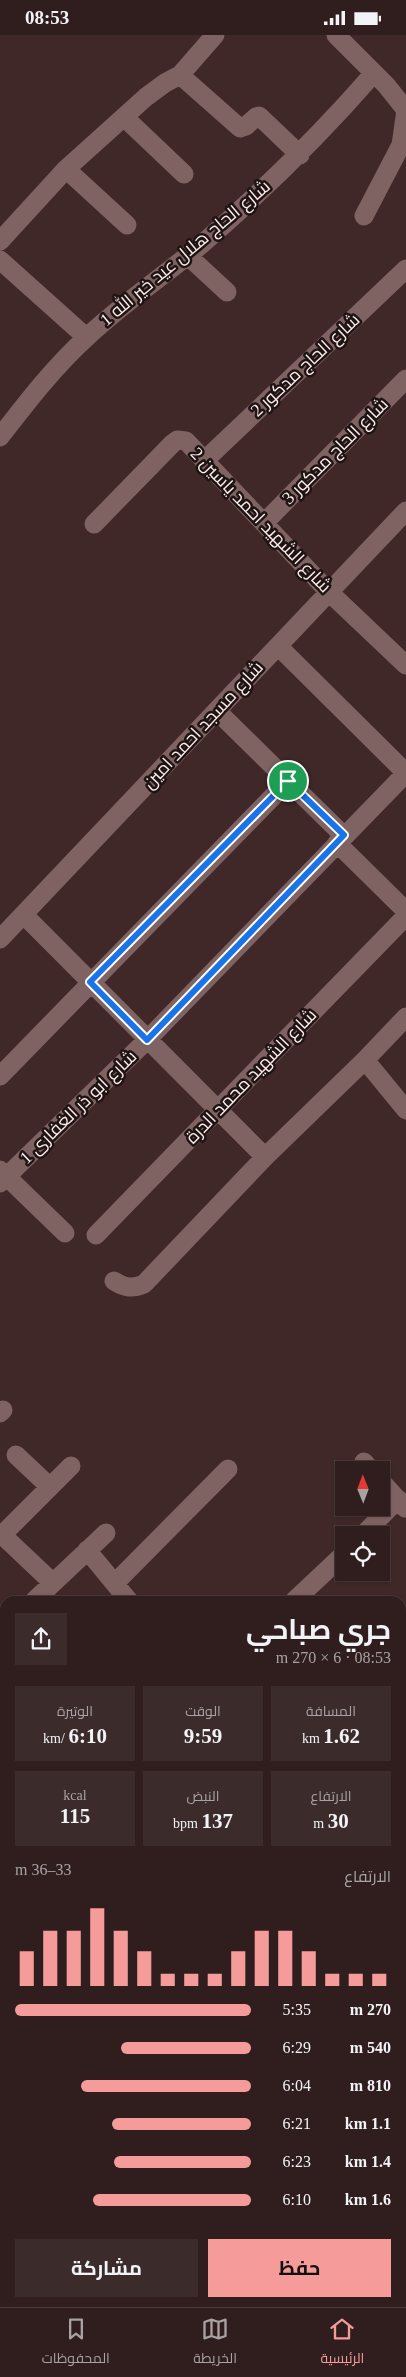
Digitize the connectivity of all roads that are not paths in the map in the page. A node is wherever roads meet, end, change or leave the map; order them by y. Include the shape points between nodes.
1 (215, 35) edge
2 (336, 35) edge
3 (374, 73) junction
4 (180, 75) junction
5 (124, 117) junction
6 (300, 155) junction
7 (66, 169) junction
8 (184, 174) dead end
9 (364, 216) dead end
10 (127, 225) dead end
11 (0, 241) edge
12 (187, 255) junction
13 (0, 260) edge
14 (402, 282) edge
15 (227, 292) dead end
16 (86, 337) junction
17 (406, 379) edge
18 (0, 437) edge
19 (204, 461) junction
20 (406, 511) edge
21 (94, 523) dead end
22 (264, 523) junction
23 (330, 592) junction
24 (278, 646) junction
25 (404, 658) edge
26 (217, 711) junction
27 (406, 773) edge
28 (288, 781) junction
29 (341, 839) junction
30 (406, 911) edge
31 (24, 915) junction
32 (406, 916) edge
33 (0, 939) edge
34 (90, 982) junction
35 (406, 1017) edge
36 (147, 1040) junction
37 (365, 1060) junction
38 (0, 1076) edge
39 (218, 1110) junction
40 (406, 1110) edge
41 (265, 1157) junction
42 (2, 1176) edge
43 (65, 1233) dead end
44 (96, 1235) dead end
45 (114, 1281) dead end
46 (16, 1455) dead end
47 (72, 1466) dead end
48 (228, 1469) dead end
49 (50, 1487) junction
50 (390, 1491) edge
51 (402, 1504) edge
52 (374, 1526) edge
53 (106, 1533) dead end
54 (1, 1534) edge
55 (87, 1550) junction
56 (335, 1562) edge
57 (116, 1582) junction
58 (53, 1583) junction
59 (39, 1596) edge
60 (126, 1596) edge
61 (299, 1596) edge

1 - 4 street
2 - 3 street
3 - 6 street, شارع الحاج هلال عيد خير الله 1
3 - 9 street via 406,110 401,145
4 - 5 street via 165,83
4 - 6 street via 240,128 259,117
5 - 7 street
5 - 8 street
6 - 12 street, شارع الحاج هلال عيد خير الله 1
7 - 10 street
7 - 11 street
12 - 15 street
12 - 16 street, شارع الحاج هلال عيد خير الله 1
13 - 16 street
14 - 19 street, شارع الحاج مدكور 2
16 - 18 street, شارع الحاج هلال عيد خير الله 1 via 38,388
17 - 22 street, شارع الحاج مدكور 3
19 - 21 street, شارع الشهيد احمد ياسين 2 via 186,441 177,440
19 - 22 street, شارع الشهيد احمد ياسين 2
20 - 23 street, شارع مسجد احمد امين
22 - 23 street, شارع الشهيد احمد ياسين 2
23 - 24 street, شارع مسجد احمد امين
23 - 25 street, شارع الشهيد احمد ياسين 2
24 - 26 street, شارع مسجد احمد امين
24 - 27 street
26 - 28 street
26 - 31 street, شارع مسجد احمد امين
27 - 29 street, شارع ابو ذر الغفارى 1
28 - 29 street
28 - 34 street
29 - 30 street
29 - 36 street, شارع ابو ذر الغفارى 1
31 - 33 street, شارع مسجد احمد امين
31 - 34 street
32 - 39 street, شارع الشهيد محمد الدرة
34 - 36 street
34 - 38 street
35 - 37 street
36 - 39 street
36 - 42 street, شارع ابو ذر الغفارى 1
37 - 40 street
37 - 41 street
39 - 41 street
39 - 44 street, شارع الشهيد محمد الدرة
41 - 45 street via 144,1284 122,1287
42 - 43 street
46 - 49 street
47 - 49 street
48 - 57 street
49 - 54 street
50 - 51 street
51 - 52 street
53 - 55 street
54 - 58 street
55 - 57 street
55 - 58 street
56 - 61 street
57 - 60 street
58 - 59 street

